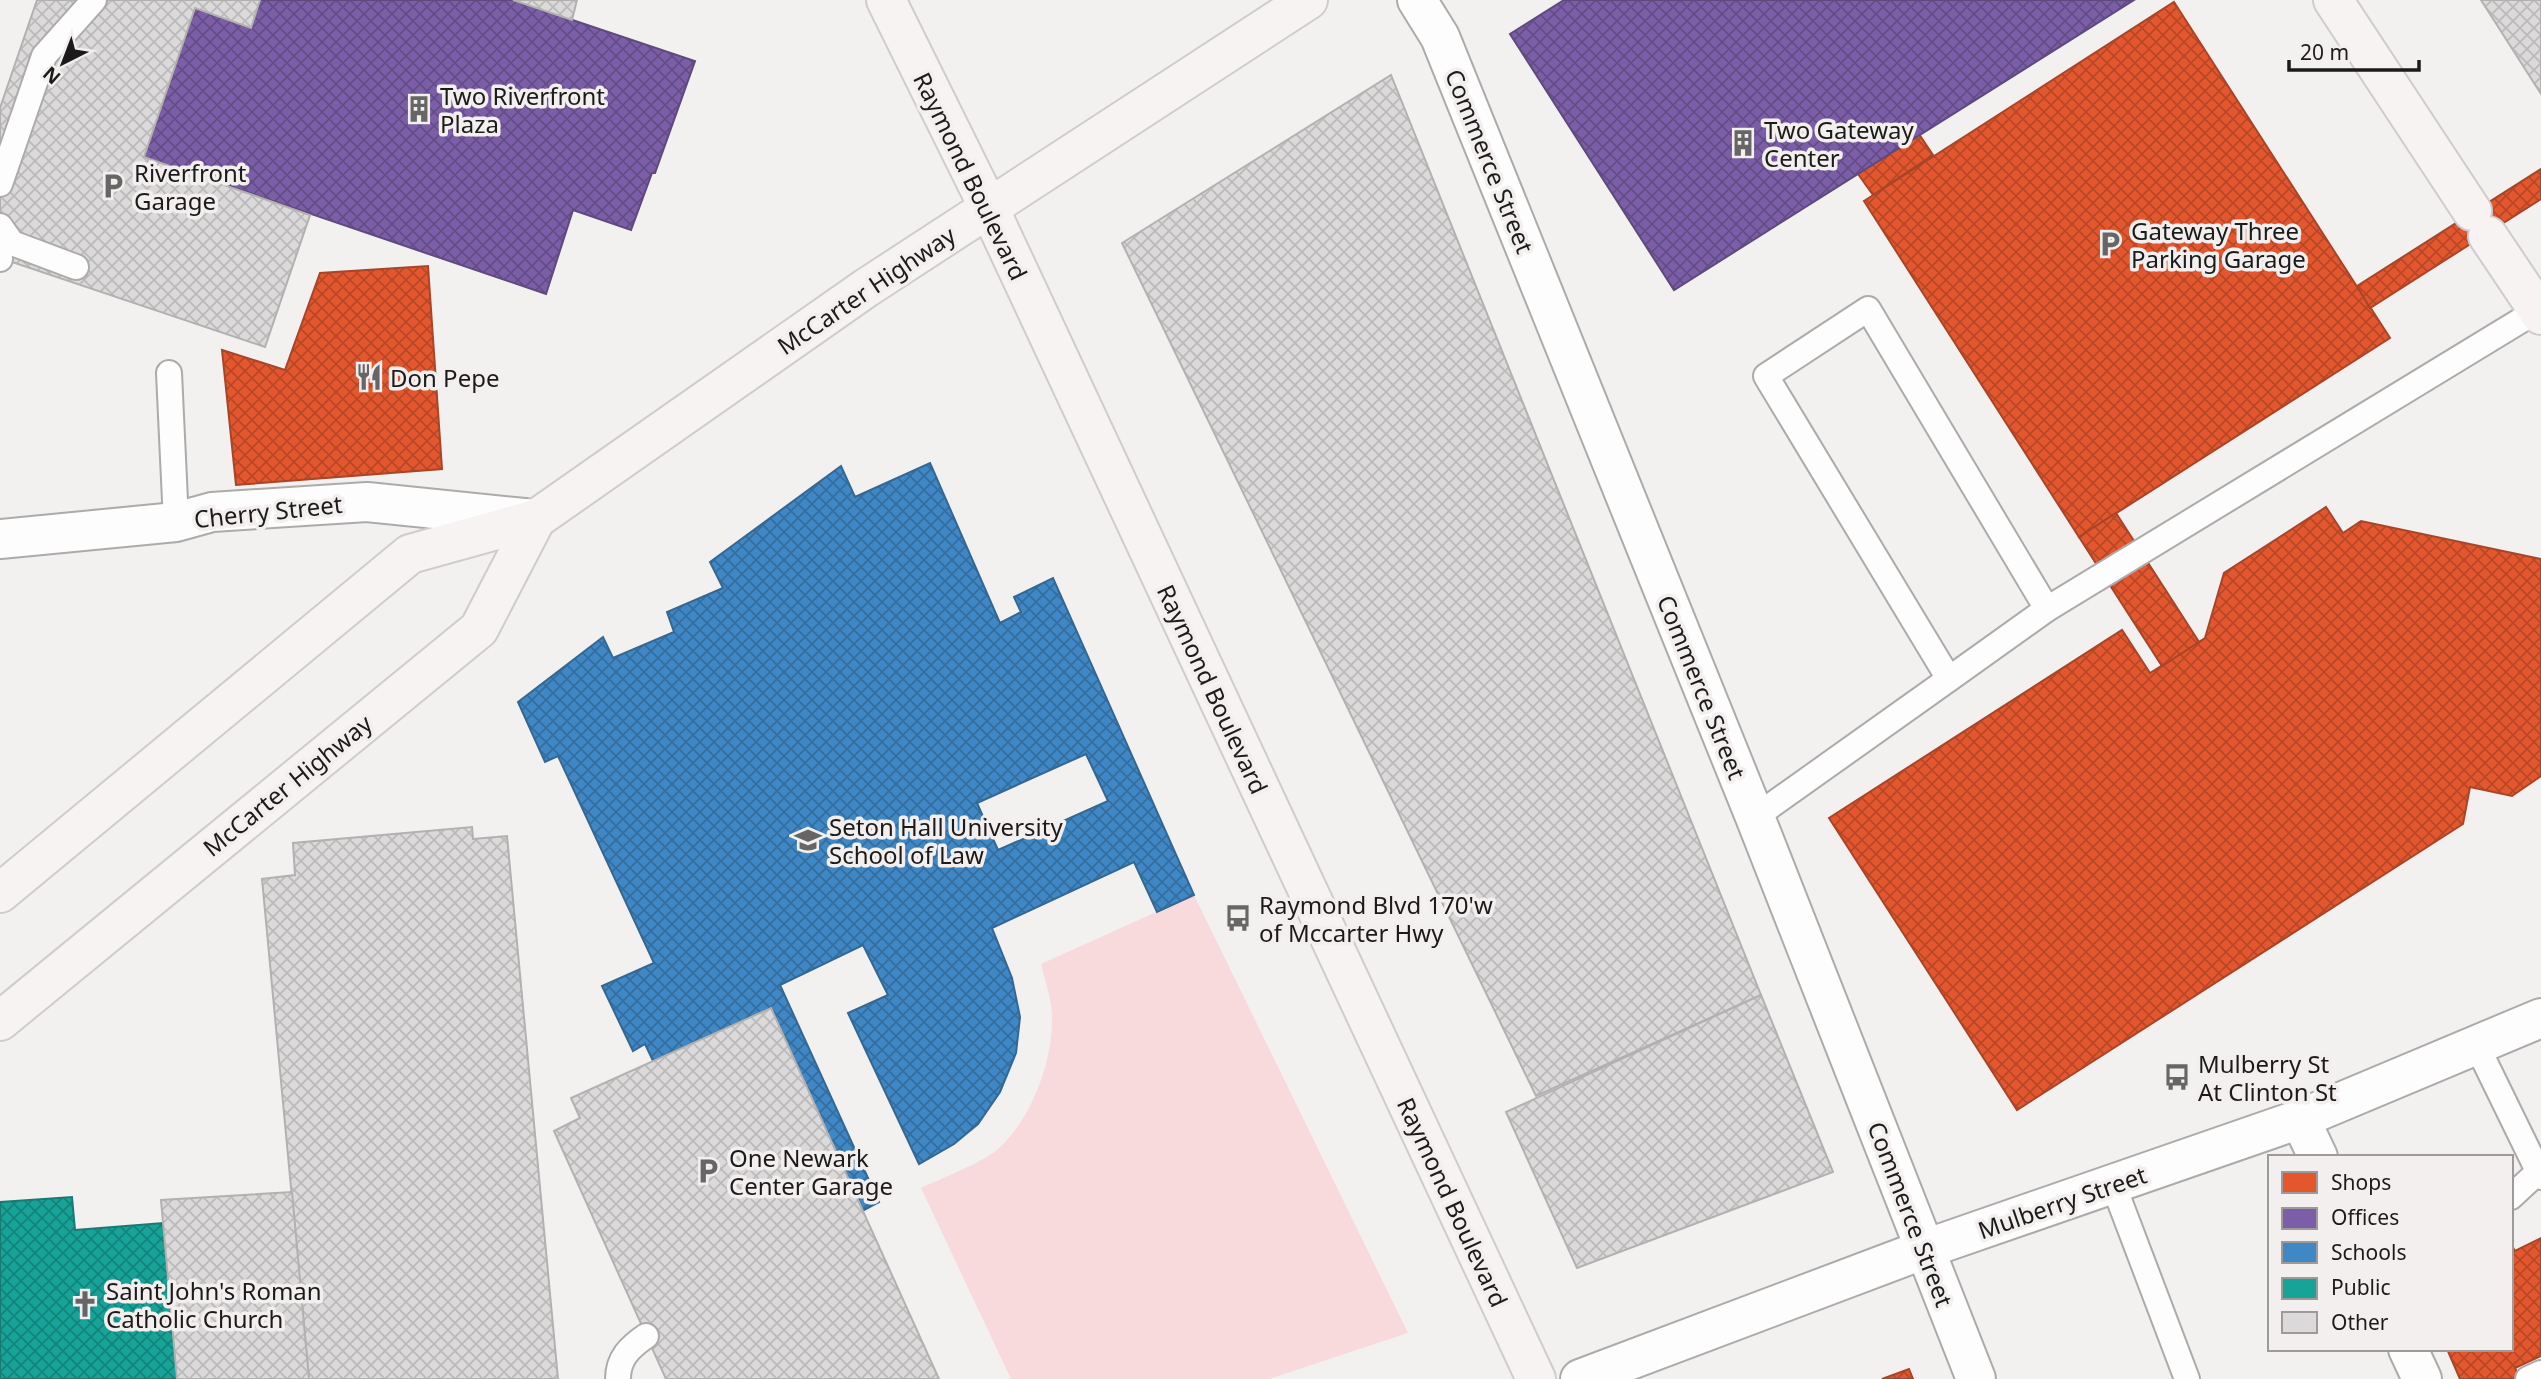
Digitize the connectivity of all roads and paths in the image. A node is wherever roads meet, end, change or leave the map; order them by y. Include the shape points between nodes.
1 (94, 0) edge
2 (886, 0) edge
3 (1308, 0) edge
4 (1417, 0) edge
5 (2333, 0) edge
6 (0, 184) edge
7 (989, 208) junction
8 (0, 226) edge
9 (76, 267) dead end
10 (2539, 312) edge
11 (169, 373) dead end
12 (194, 517) junction
13 (536, 519) junction
14 (0, 539) edge
15 (2047, 609) junction
16 (1949, 678) junction
17 (1755, 817) junction
18 (0, 893) edge
19 (2541, 1018) edge
20 (0, 1021) edge
21 (2477, 1046) junction
22 (2300, 1119) junction
23 (2317, 1155) edge
24 (2540, 1175) edge
25 (2113, 1184) junction
26 (2513, 1195) edge
27 (1925, 1249) junction
28 (646, 1336) dead end
29 (2409, 1351) edge
30 (2541, 1373) edge
31 (618, 1379) edge
32 (1536, 1379) edge
33 (1580, 1379) edge
34 (1976, 1379) edge
35 (2187, 1379) edge
36 (2422, 1379) edge
37 (2528, 1379) edge

1 - 6 lane via 44,56
2 - 7 main road, Raymond Boulevard
3 - 7 main road, McCarter Highway
4 - 17 street, Commerce Street via 1440,37
5 - 10 main road
7 - 13 main road, McCarter Highway via 866,288
7 - 32 main road, Raymond Boulevard
8 - 9 lane via 12,243
10 - 15 lane
11 - 12 lane
12 - 13 street, Cherry Street via 367,502
12 - 14 street, Cherry Street
13 - 18 main road, McCarter Highway via 410,554
13 - 20 main road, McCarter Highway via 479,629
15 - 16 lane
15 - 16 lane via 1868,309 1766,376
16 - 17 lane
17 - 27 street, Commerce Street
19 - 21 street, Mulberry Street
21 - 22 street, Mulberry Street
21 - 24 lane
22 - 23 street
22 - 25 street, Mulberry Street
24 - 26 lane
25 - 27 street, Mulberry Street
25 - 35 lane
27 - 33 street, Mulberry Street
27 - 34 street, Commerce Street
28 - 31 lane via 618,1365
29 - 36 street
30 - 37 lane

